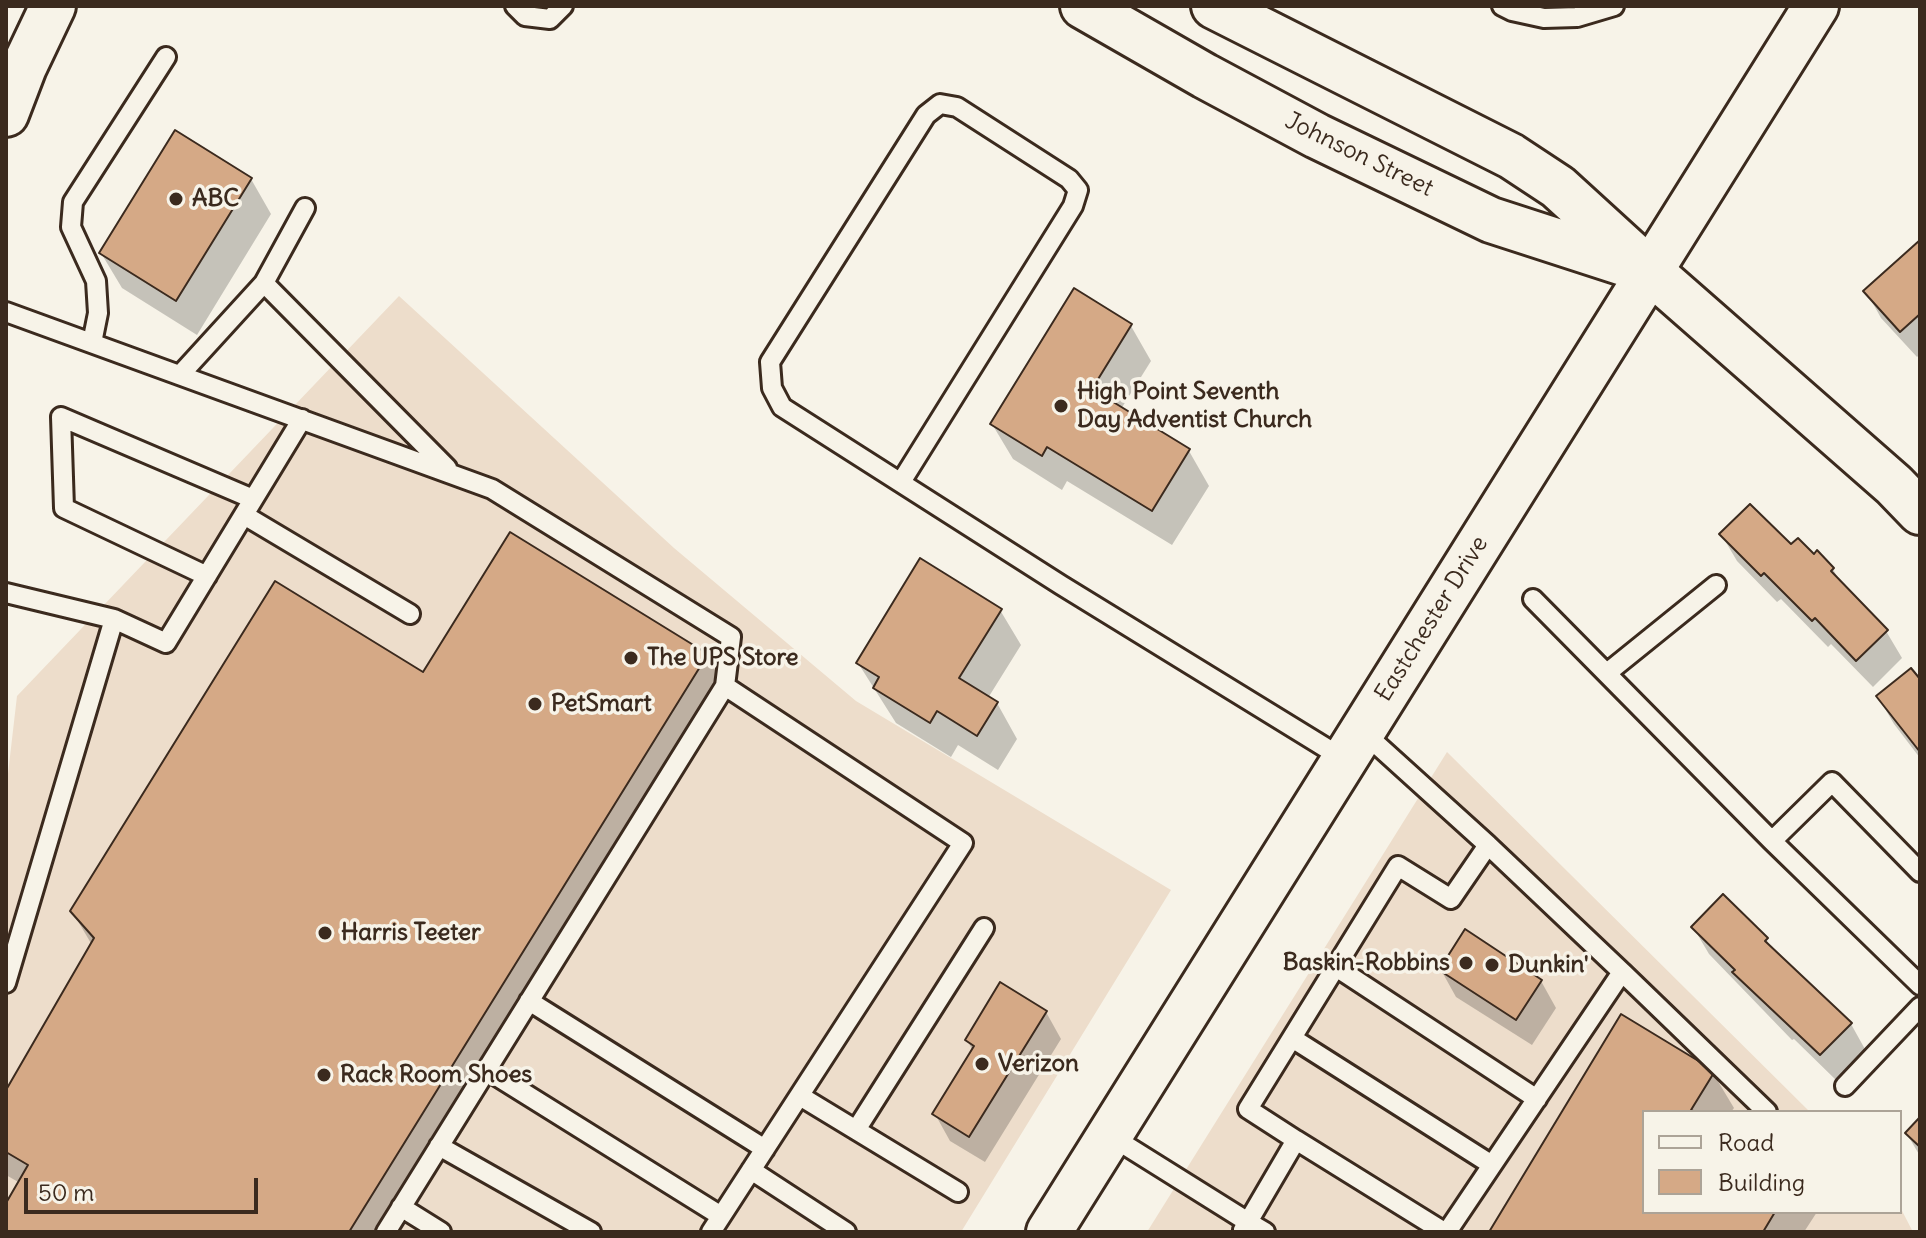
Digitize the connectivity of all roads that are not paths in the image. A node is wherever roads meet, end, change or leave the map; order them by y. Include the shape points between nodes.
1 (53, 6) edge
2 (515, 6) edge
3 (563, 6) edge
4 (1083, 6) edge
5 (1214, 6) edge
6 (1502, 6) edge
7 (1614, 6) edge
8 (1816, 6) edge
9 (166, 57) dead end
10 (9, 97) edge
11 (305, 208) dead end
12 (1650, 271) junction
13 (264, 283) junction
14 (6, 312) edge
15 (92, 343) junction
16 (180, 375) junction
17 (302, 419) junction
18 (452, 474) junction
19 (901, 482) junction
20 (248, 507) junction
21 (1920, 512) edge
22 (207, 576) junction
23 (1716, 585) dead end
24 (6, 593) edge
25 (1533, 599) dead end
26 (410, 614) dead end
27 (114, 619) junction
28 (1607, 673) junction
29 (725, 686) junction
30 (1353, 745) junction
31 (1772, 841) junction
32 (1488, 845) junction
33 (1920, 872) edge
34 (984, 928) dead end
35 (1336, 967) junction
36 (1622, 972) junction
37 (6, 983) edge
38 (1920, 985) edge
39 (529, 1001) junction
40 (1920, 1007) edge
41 (1292, 1038) junction
42 (487, 1070) junction
43 (1845, 1086) dead end
44 (800, 1096) junction
45 (1537, 1099) junction
46 (1765, 1110) edge
47 (856, 1130) junction
48 (1109, 1135) junction
49 (1296, 1140) junction
50 (439, 1146) junction
51 (765, 1149) junction
52 (1492, 1165) junction
53 (751, 1170) junction
54 (958, 1192) dead end
55 (401, 1207) junction
56 (716, 1224) edge
57 (1245, 1227) edge
58 (386, 1232) edge
59 (441, 1232) edge
60 (591, 1232) edge
61 (846, 1232) edge
62 (1049, 1232) edge
63 (1265, 1232) edge
64 (1445, 1232) edge

1 - 10 main road
2 - 3 lane via 525,16 550,19
4 - 12 main road, Johnson Street via 1317,136 1491,220
5 - 12 main road, Johnson Street via 1511,156 1558,187
6 - 7 lane via 1544,18 1577,17
8 - 12 main road, Eastchester Drive
9 - 15 lane via 73,202 71,227 96,281 98,313
11 - 13 lane
12 - 21 main road, Johnson Street
12 - 30 main road, Eastchester Drive
13 - 16 lane
13 - 18 lane
14 - 15 lane
15 - 16 lane
16 - 17 lane
17 - 18 lane
17 - 20 lane
18 - 29 lane via 492,489 731,637
19 - 19 lane via 782,407 772,388 770,362 926,115 940,104 957,107 1078,190 1073,206
19 - 30 lane via 1061,585
20 - 22 lane
20 - 22 lane via 61,417 64,508
20 - 26 lane
22 - 27 lane via 166,643
23 - 28 lane
24 - 27 lane
25 - 28 lane
27 - 37 lane
28 - 31 lane
29 - 39 lane
29 - 44 lane via 963,843
30 - 32 lane
30 - 48 main road, Eastchester Drive
31 - 33 lane via 1832,782
31 - 38 lane
32 - 35 lane via 1451,899 1398,866
32 - 36 lane
34 - 47 lane
35 - 41 lane
35 - 45 lane
36 - 45 lane
36 - 46 lane
39 - 42 lane
39 - 51 lane
40 - 43 lane
41 - 49 lane via 1248,1109
41 - 52 lane
42 - 50 lane
42 - 56 lane
44 - 47 lane
44 - 51 lane
45 - 52 lane
47 - 54 lane
48 - 57 lane
48 - 62 main road, Eastchester Drive
49 - 57 lane
49 - 64 lane
50 - 55 lane
50 - 60 lane
51 - 53 lane
52 - 64 lane
53 - 56 lane
53 - 61 lane
55 - 58 lane
55 - 59 lane
57 - 63 lane

